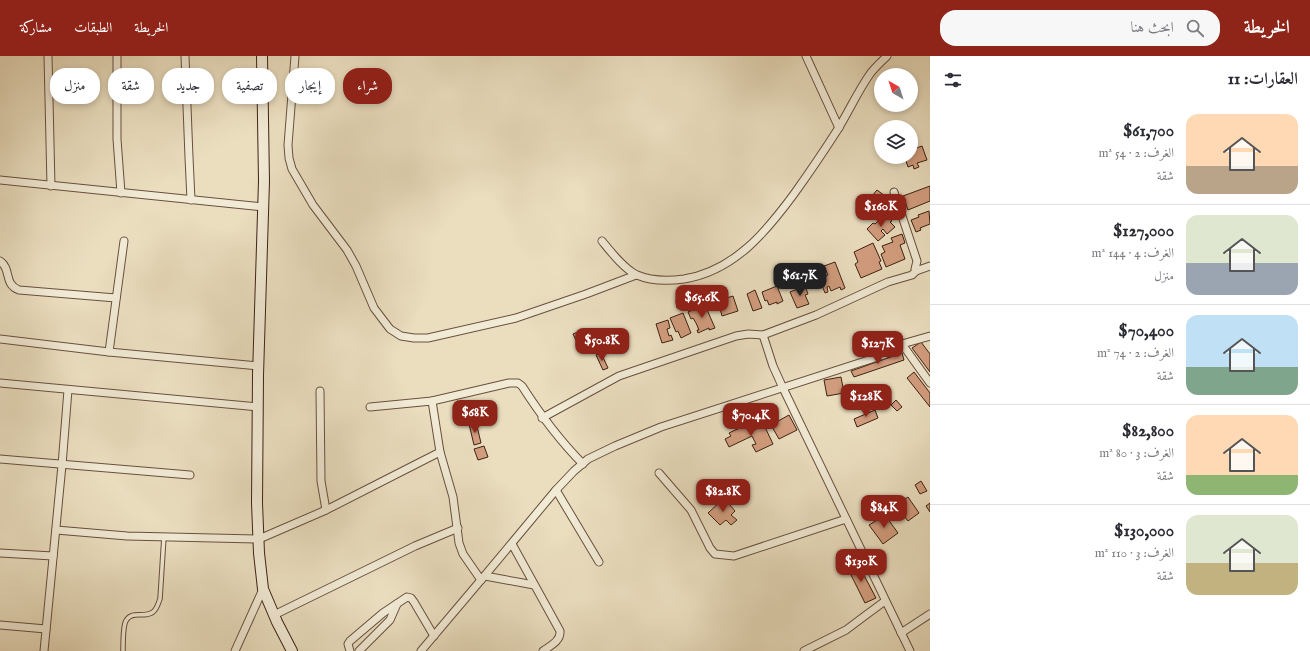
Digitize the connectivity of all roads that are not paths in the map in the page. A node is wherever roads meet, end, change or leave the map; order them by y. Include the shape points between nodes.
1 (48, 56) edge
2 (117, 56) edge
3 (186, 56) edge
4 (262, 56) edge
5 (295, 56) edge
6 (806, 56) edge
7 (887, 56) edge
8 (838, 128) junction
9 (0, 180) edge
10 (51, 186) junction
11 (894, 192) dead end
12 (122, 193) junction
13 (191, 200) junction
14 (263, 207) junction
15 (124, 241) dead end
16 (602, 241) dead end
17 (0, 261) edge
18 (930, 266) edge
19 (916, 272) junction
20 (636, 275) junction
21 (116, 298) junction
22 (764, 335) junction
23 (930, 336) edge
24 (0, 339) edge
25 (902, 344) junction
26 (109, 352) junction
27 (258, 366) junction
28 (0, 383) edge
29 (930, 383) edge
30 (783, 388) junction
31 (68, 390) junction
32 (320, 391) dead end
33 (432, 401) junction
34 (258, 406) junction
35 (370, 407) dead end
36 (542, 418) junction
37 (440, 452) junction
38 (0, 459) edge
39 (583, 464) junction
40 (62, 465) junction
41 (659, 473) dead end
42 (190, 475) dead end
43 (556, 490) junction
44 (326, 510) junction
45 (846, 519) junction
46 (458, 528) junction
47 (56, 530) junction
48 (164, 536) junction
49 (259, 539) junction
50 (512, 544) junction
51 (0, 553) edge
52 (53, 556) junction
53 (599, 562) dead end
54 (483, 578) junction
55 (534, 585) junction
56 (263, 589) junction
57 (885, 601) junction
58 (397, 604) junction
59 (930, 614) edge
60 (274, 615) junction
61 (0, 626) edge
62 (46, 629) junction
63 (901, 633) junction
64 (434, 636) junction
65 (44, 651) edge
66 (123, 651) edge
67 (235, 651) edge
68 (292, 651) edge
69 (350, 651) edge
70 (359, 651) edge
71 (421, 651) edge
72 (543, 651) edge
73 (804, 651) edge
74 (910, 651) edge

1 - 10 street
2 - 12 street via 117,139
3 - 13 street
4 - 14 main road
5 - 20 street via 288,145 292,169 313,205 347,250 374,308 390,329 401,336 428,338 477,328 516,318
6 - 8 street
7 - 8 street via 871,73
8 - 20 street via 780,213 742,252 715,270 695,277 674,281
9 - 10 street
10 - 12 street
11 - 19 street via 917,261
12 - 13 street
13 - 14 street
14 - 27 main road
15 - 21 street
16 - 20 street
17 - 21 street via 6,268 9,282 19,290
18 - 19 street
19 - 22 street
21 - 26 street
22 - 30 street
22 - 36 street via 736,336 619,376
23 - 25 street
24 - 26 street
25 - 29 street
25 - 30 street via 884,355
26 - 27 street
27 - 34 main road
28 - 31 street
30 - 39 street via 661,427 615,446
30 - 45 street
31 - 34 street
31 - 40 street
32 - 44 street via 321,481
33 - 35 street
33 - 36 street via 518,383
33 - 37 street
34 - 49 main road
36 - 39 street
37 - 44 street
37 - 46 street
38 - 40 street
39 - 43 street
40 - 42 street
40 - 47 street
41 - 45 street via 691,510 710,548 715,554 723,556 734,556
43 - 50 street
43 - 53 street
44 - 49 street
45 - 57 street
46 - 54 street via 463,554
46 - 60 street via 415,546
47 - 48 street via 127,536
47 - 52 street
48 - 49 street
48 - 66 lane via 160,599 153,612 128,617 125,623
49 - 56 main road
50 - 54 street
50 - 55 street
51 - 52 street
52 - 62 street
54 - 55 street
54 - 64 street
55 - 72 street via 560,631 557,641
56 - 60 main road
56 - 67 street
57 - 63 street
57 - 73 street via 846,630
58 - 64 street via 407,597 411,598
58 - 69 street via 350,641
58 - 70 street via 390,620
59 - 63 street
60 - 68 main road
61 - 62 street
62 - 65 street
63 - 74 street
64 - 71 street

